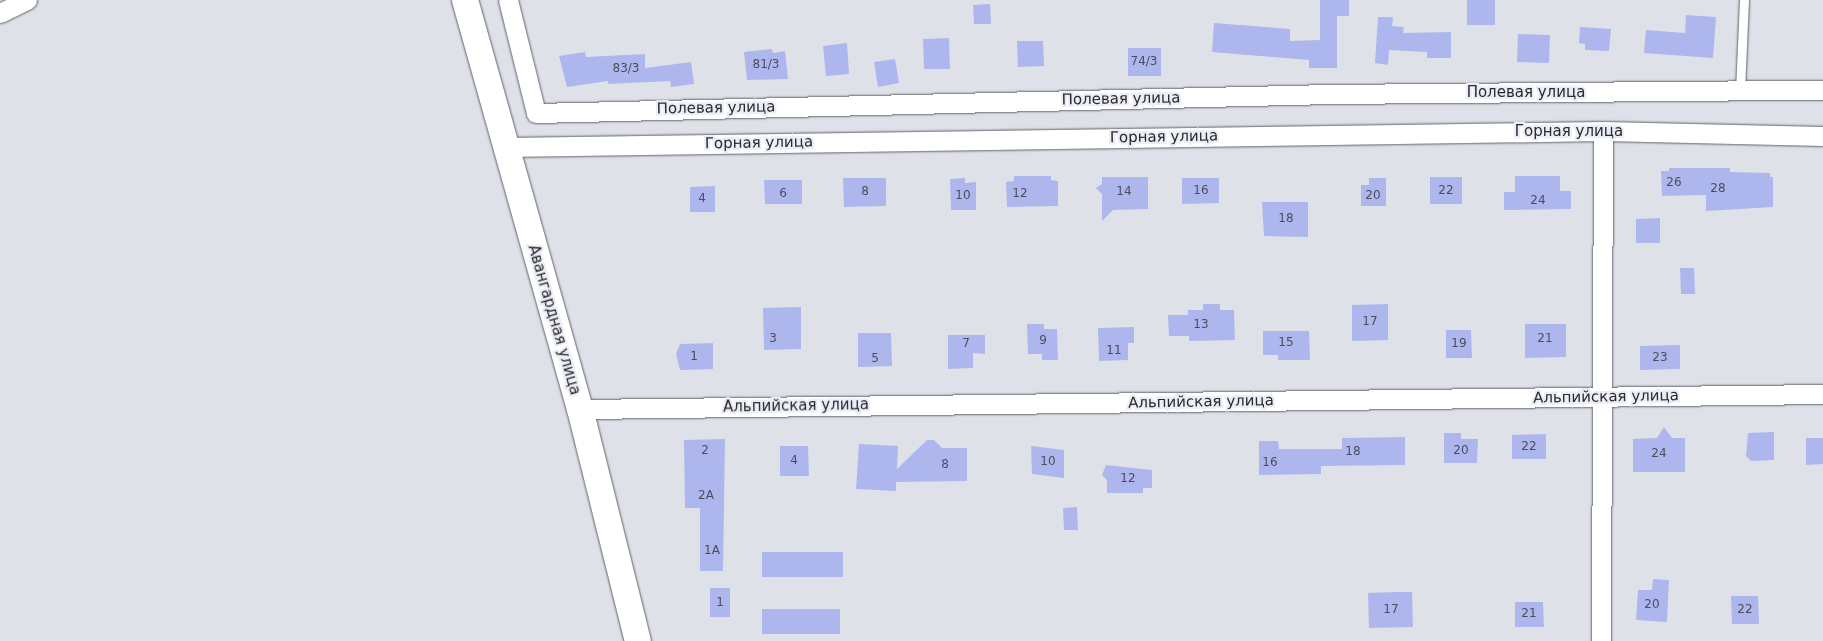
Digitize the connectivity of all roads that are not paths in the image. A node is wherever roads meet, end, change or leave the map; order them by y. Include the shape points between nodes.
1 (27, 0) edge
2 (465, 0) edge
3 (508, 0) edge
4 (1744, 0) edge
5 (0, 13) edge
6 (1823, 90) edge
7 (1740, 91) junction
8 (1603, 131) junction
9 (1823, 136) edge
10 (505, 147) junction
11 (1823, 394) edge
12 (1600, 398) junction
13 (580, 409) junction
14 (638, 641) edge
15 (1601, 641) edge

1 - 5 street
2 - 10 main road, Авангардная улица
3 - 7 street, Полевая улица via 536,113 1328,94
4 - 7 lane
6 - 7 street, Полевая улица
8 - 9 street, Горная улица
8 - 10 street, Горная улица
8 - 12 street
10 - 13 main road, Авангардная улица
11 - 12 street, Альпийская улица
12 - 13 street, Альпийская улица
12 - 15 street
13 - 14 main road, Авангардная улица

